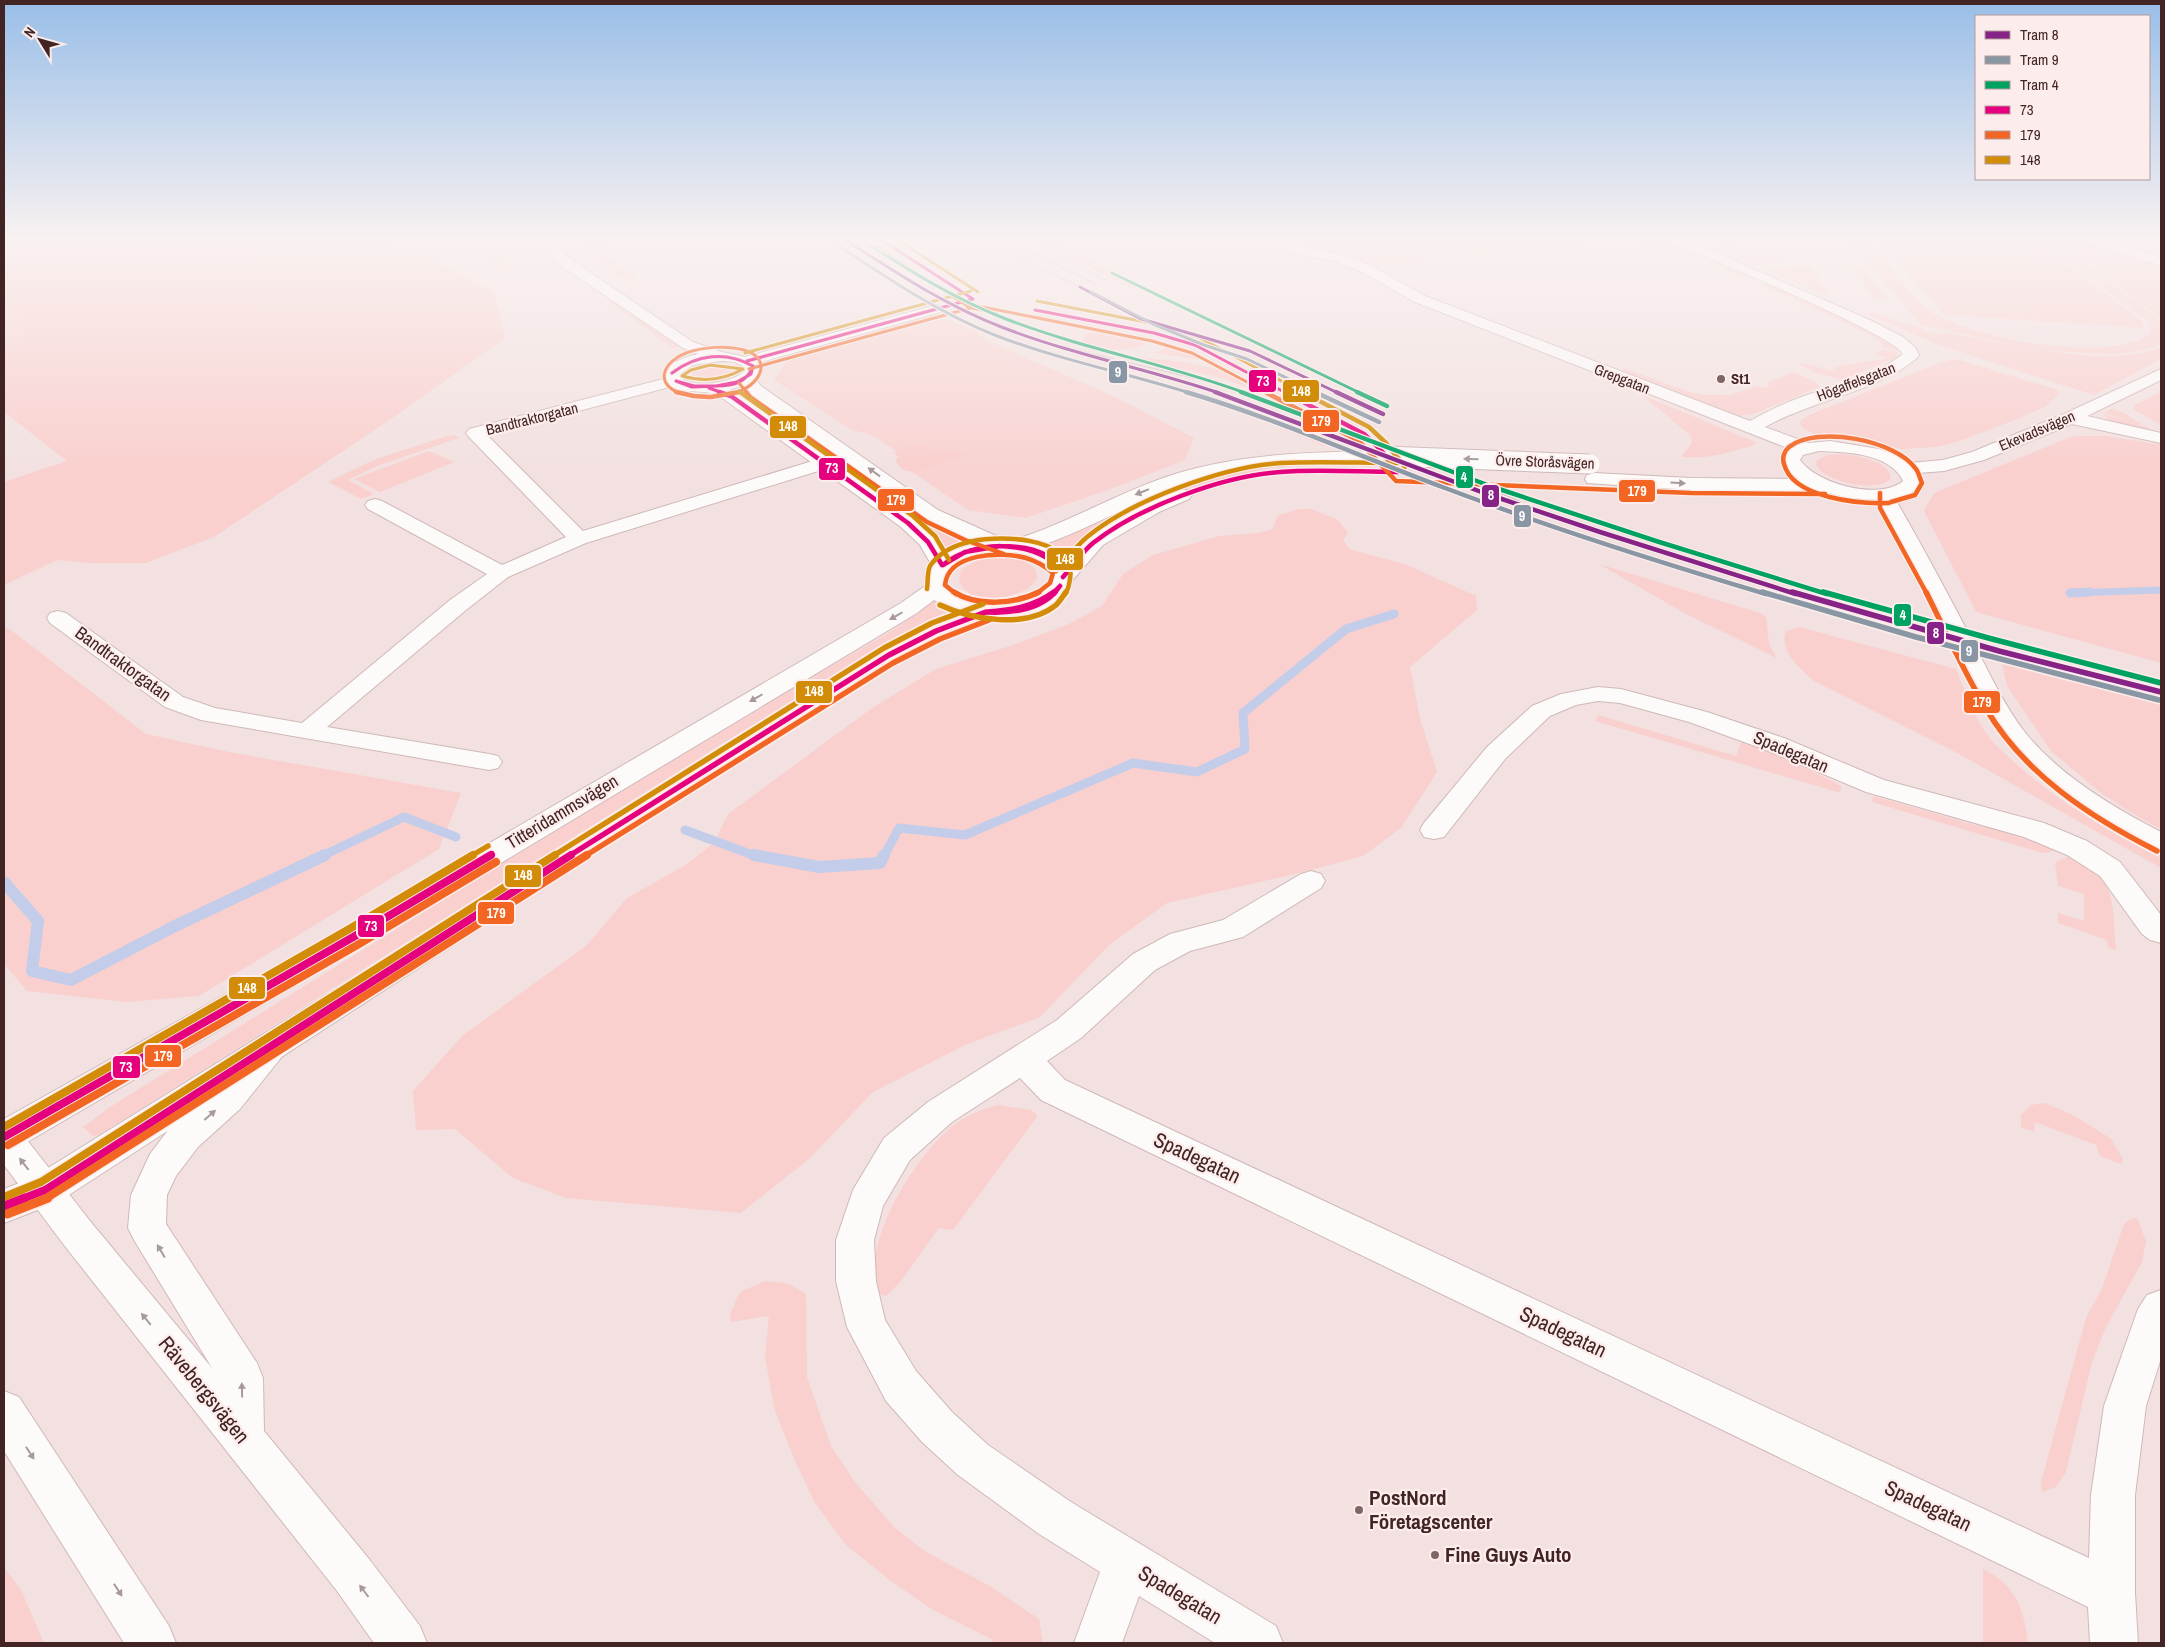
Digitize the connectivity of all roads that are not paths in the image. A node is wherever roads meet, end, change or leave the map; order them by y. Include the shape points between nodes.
1 (622, 316) edge
2 (645, 316) edge
3 (914, 316) edge
4 (1465, 316) edge
5 (1849, 316) edge
6 (645, 333) dead end
7 (668, 350) dead end
8 (722, 357) junction
9 (747, 369) junction
10 (677, 374) junction
11 (2161, 374) edge
12 (709, 388) junction
13 (2070, 418) junction
14 (1750, 428) junction
15 (2161, 438) edge
16 (1804, 448) junction
17 (825, 463) junction
18 (1793, 465) junction
19 (1291, 466) junction
20 (1906, 469) junction
21 (1592, 471) junction
22 (1824, 485) junction
23 (1889, 494) junction
24 (375, 505) dead end
25 (579, 539) junction
26 (1010, 546) junction
27 (501, 573) junction
28 (939, 576) junction
29 (1063, 576) junction
30 (986, 612) junction
31 (58, 618) dead end
32 (306, 732) junction
33 (489, 762) dead end
34 (1434, 830) dead end
35 (2161, 843) edge
36 (1311, 881) dead end
37 (2161, 932) edge
38 (272, 1044) junction
39 (1024, 1059) junction
40 (4, 1137) edge
41 (45, 1190) junction
42 (4, 1206) edge
43 (2161, 1309) edge
44 (4, 1412) edge
45 (243, 1439) junction
46 (1127, 1563) junction
47 (2111, 1593) junction
48 (152, 1643) edge
49 (403, 1643) edge
50 (1098, 1643) edge
51 (1259, 1643) edge
52 (2114, 1643) edge

1 - 6 main road
2 - 8 main road via 688,345
3 - 9 main road
4 - 14 main road, Grepgatan
5 - 14 main road, Högaffelsgatan via 1898,340 1910,350 1911,355 1903,363 1873,377 1798,404
7 - 10 main road via 675,358
8 - 9 main road
8 - 10 main road via 697,359
9 - 12 main road via 730,384
26 -> 9 main road via 953,527 931,514 755,390
10 - 12 main road via 688,386
10 - 25 main road, Bandtraktorgatan via 475,433
11 - 13 main road, Ekevadsvägen
12 - 17 main road via 731,396
13 - 15 main road
13 - 20 main road, Ekevadsvägen via 1978,456 1944,465
14 - 16 main road, Grepgatan
16 - 18 main road via 1792,455
16 - 20 main road via 1857,449 1885,457
17 - 25 main road
17 - 28 main road via 908,523 928,542
18 - 21 main road, Övre Storåsvägen via 1768,469
18 - 22 main road via 1804,476
19 - 21 main road, Övre Storåsvägen via 1398,472
19 -> 26 main road, Övre Storåsvägen via 1240,464 1183,478 1141,492 1061,532
19 - 29 main road, Övre Storåsvägen via 1179,496 1152,508 1096,541
20 - 23 main road via 1912,476 1910,488
21 -> 22 main road, Övre Storåsvägen via 1691,484
22 - 23 main road via 1858,494
23 - 35 main road via 1888,504 1992,704 2019,741 2058,779 2088,802
24 - 27 main road
25 - 27 main road
26 - 28 main road, Titteridammsvägen via 977,548 951,558
26 - 29 main road via 1042,553 1057,564
27 - 32 main road
28 - 30 main road via 946,599
28 -> 40 main road, Titteridammsvägen via 909,608 355,936
29 - 30 main road, Övre Storåsvägen via 1057,591 1040,603 1005,612
30 - 38 main road via 936,631 889,656
31 - 32 main road, Bandtraktorgatan via 174,702 210,715
32 - 33 main road, Bandtraktorgatan
34 - 37 main road, Spadegatan via 1496,754 1541,711 1570,699 1598,694 1621,696 1698,717 1775,744 1875,786 2034,830 2077,848 2110,869
36 - 39 main road, Spadegatan via 1232,928 1181,942 1144,962 1069,1029
38 - 41 main road
45 -> 38 main road via 242,1378 147,1228 149,1195 163,1165 185,1136 228,1099
39 - 46 main road, Spadegatan via 940,1112 897,1149 866,1202 855,1240 856,1281 867,1326 901,1386 937,1428 981,1465 1055,1518
39 - 47 main road, Spadegatan via 1054,1090
41 -> 40 main road, Rävebergsvägen
41 - 42 main road
45 -> 41 main road, Rävebergsvägen
43 - 47 main road via 2152,1323 2126,1406 2112,1495
44 -> 48 main road
49 -> 45 main road, Rävebergsvägen
46 - 50 main road, Spadegatan
46 - 51 main road, Spadegatan
47 - 52 main road

